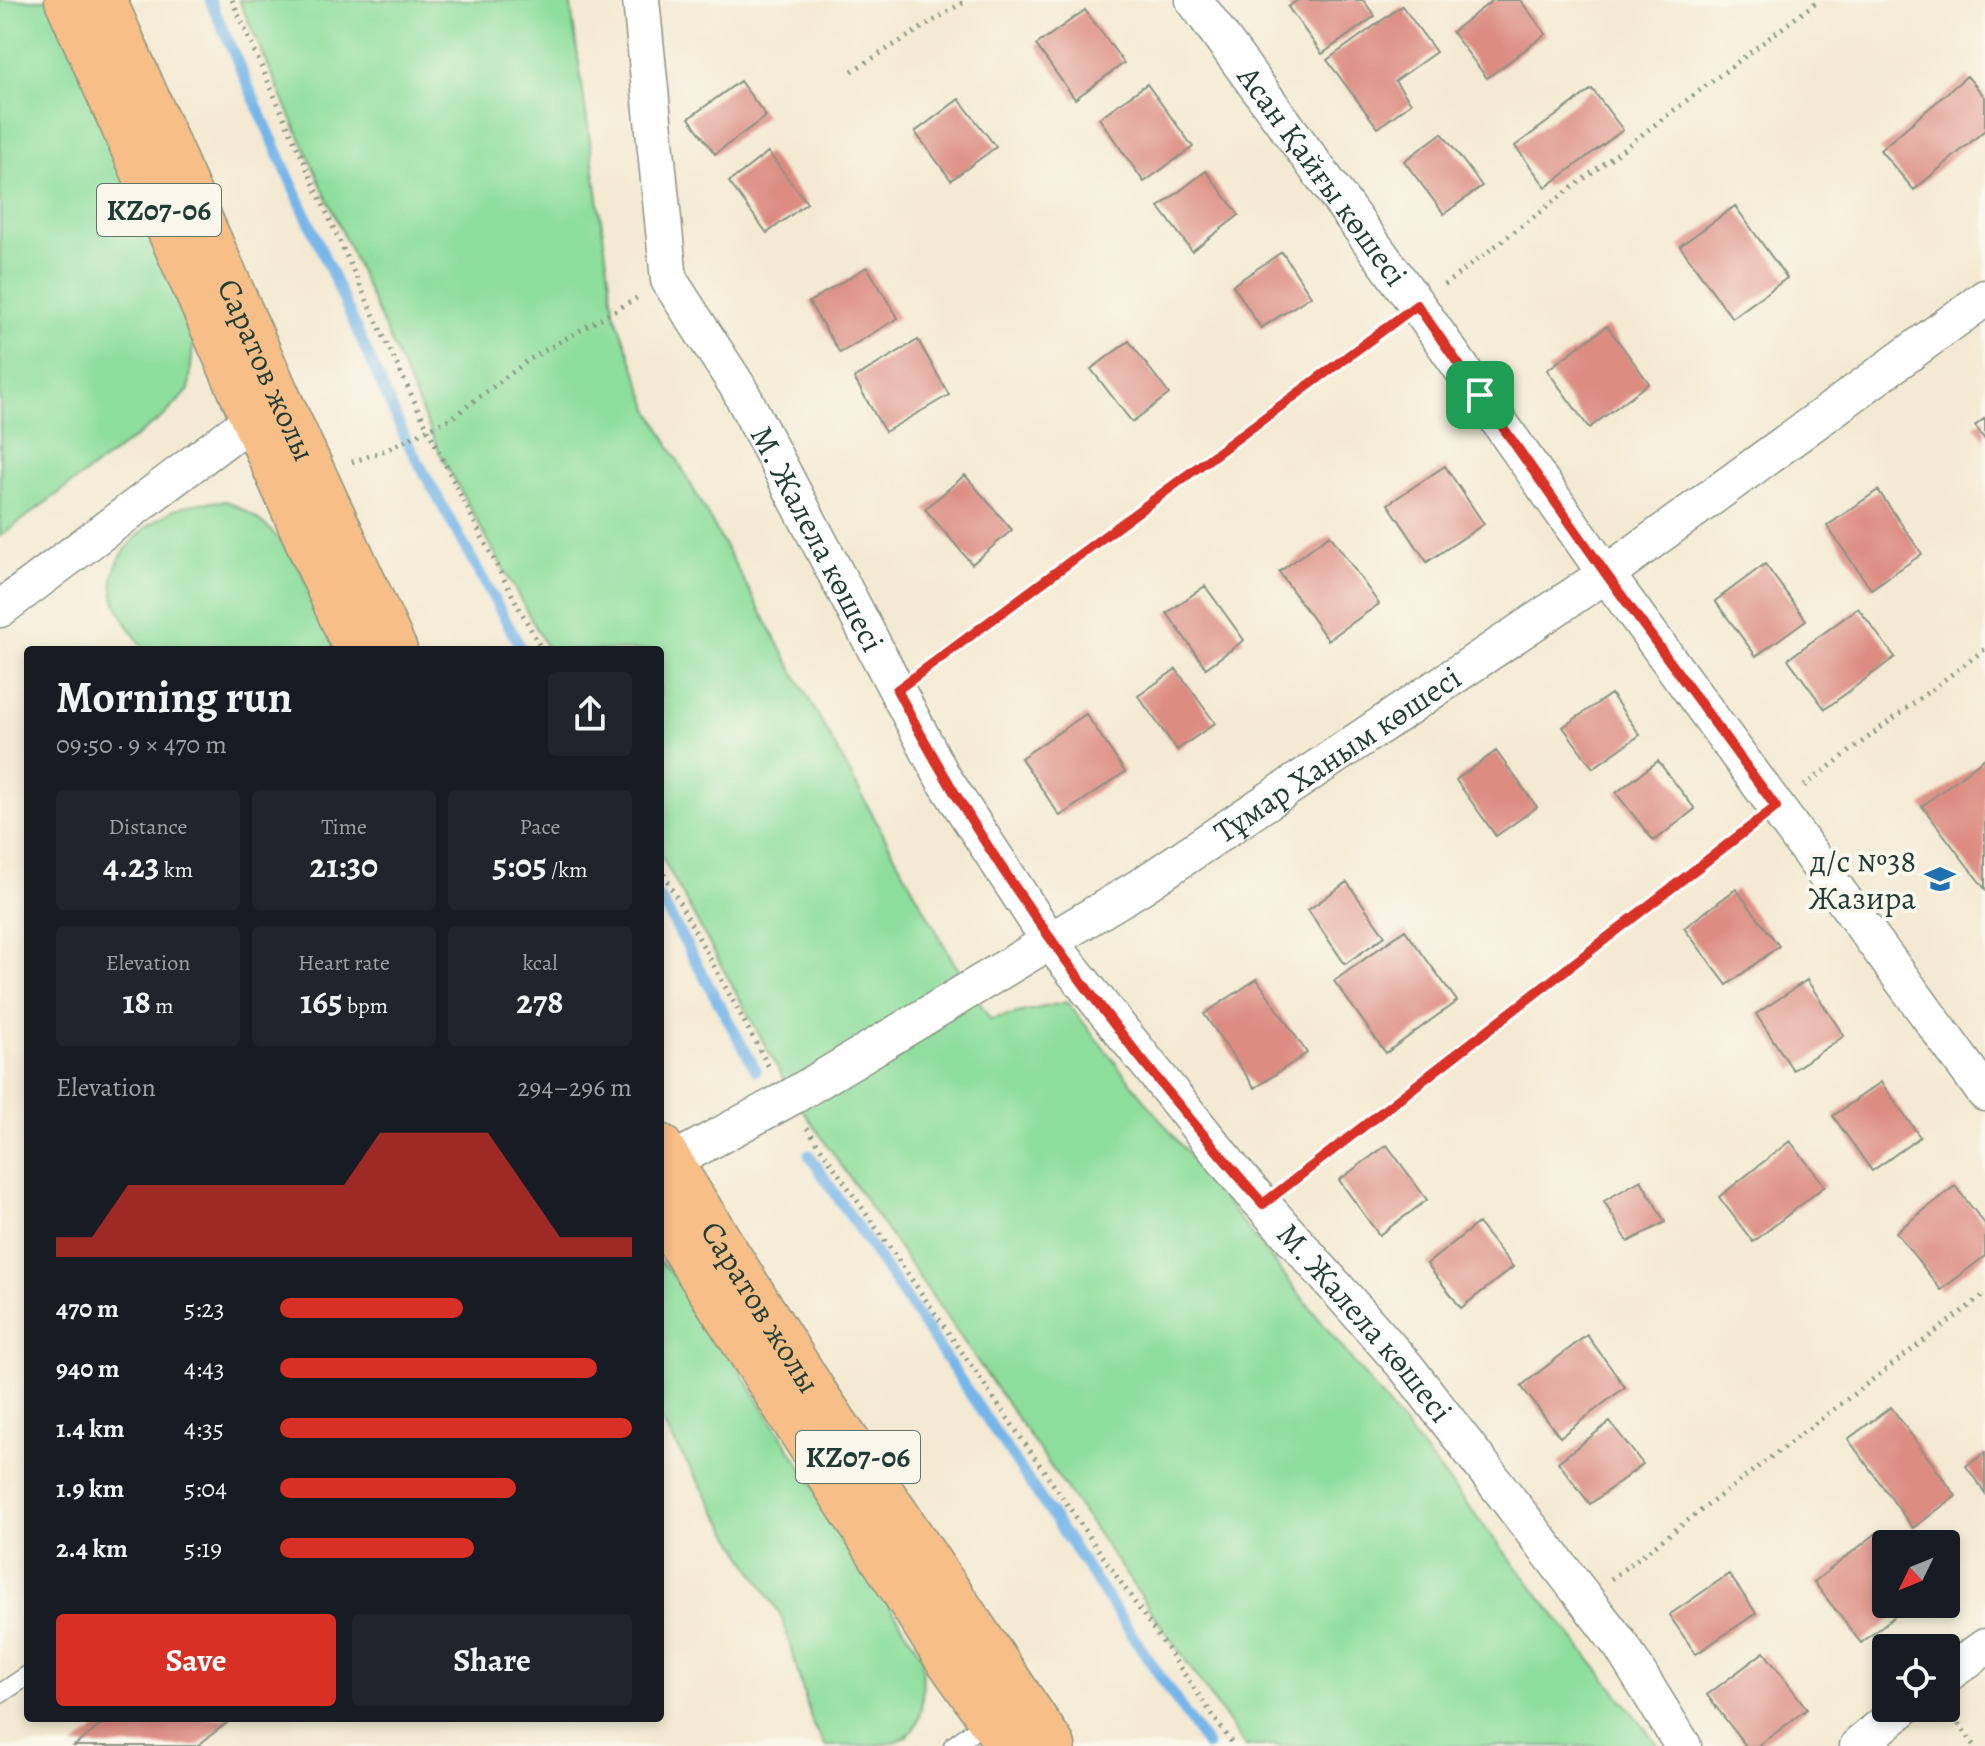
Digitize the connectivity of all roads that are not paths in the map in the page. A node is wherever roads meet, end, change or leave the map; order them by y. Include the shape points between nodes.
1 (67, 0) edge
2 (104, 0) edge
3 (641, 0) edge
4 (1194, 0) edge
5 (1985, 298) edge
6 (265, 410) junction
7 (1606, 574) junction
8 (0, 609) edge
9 (354, 646) edge
10 (393, 646) edge
11 (1051, 943) junction
12 (1985, 1093) edge
13 (664, 1159) edge
14 (664, 1161) edge
15 (664, 1218) edge
16 (1985, 1647) edge
17 (24, 1678) edge
18 (1960, 1683) edge
19 (0, 1694) edge
20 (1904, 1722) edge
21 (1000, 1732) edge
22 (953, 1746) edge
23 (1053, 1746) edge
24 (1683, 1746) edge
25 (1858, 1746) edge

1 - 6 main road, Саратов жолы / KZ07-06
2 - 6 main road, Саратов жолы / KZ07-06
3 - 11 street, М. Жалела көшесі via 669,280 738,387 942,776
4 - 7 street, Асан Қайғы көшесі
5 - 7 street, Тұмар Ханым көшесі
6 - 8 street
6 - 9 main road, Саратов жолы / KZ07-06
6 - 10 main road, Саратов жолы / KZ07-06
7 - 11 street, Тұмар Ханым көшесі
7 - 12 street, Асан Қайғы көшесі
11 - 13 street, Тұмар Ханым көшесі via 787,1099
11 - 24 street, М. Жалела көшесі via 1263,1204 1407,1368 1622,1647
14 - 23 main road, Саратов жолы / KZ07-06
15 - 21 main road, Саратов жолы / KZ07-06 via 944,1654
16 - 18 street
17 - 19 lane
20 - 25 street
21 - 22 lane

